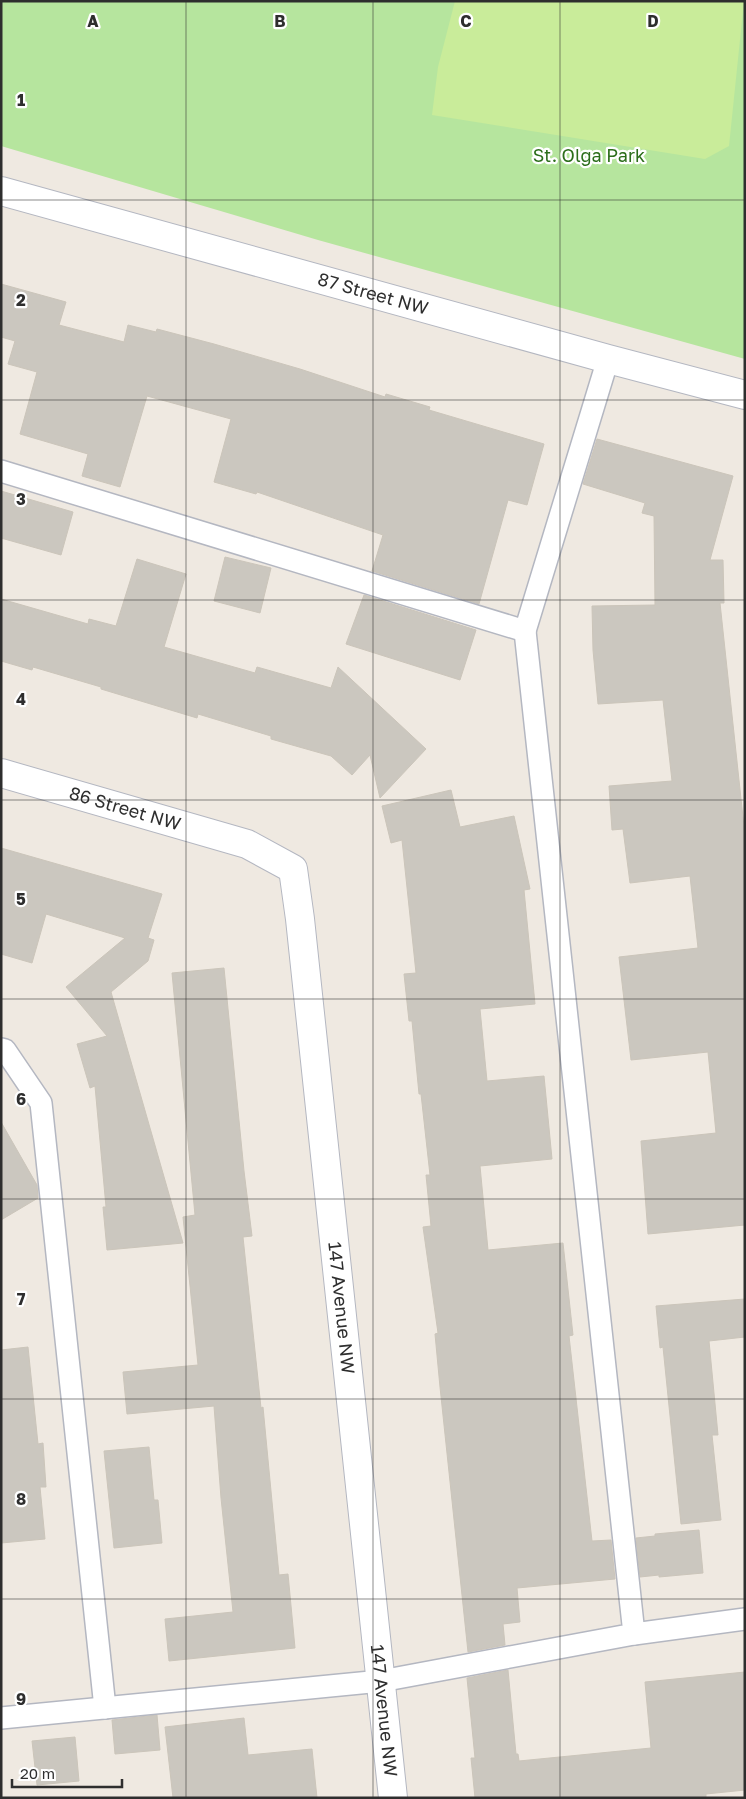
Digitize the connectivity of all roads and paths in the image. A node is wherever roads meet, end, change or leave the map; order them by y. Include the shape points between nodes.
1 (1, 191) edge
2 (608, 359) junction
3 (745, 395) edge
4 (1, 471) edge
5 (525, 631) junction
6 (1, 773) edge
7 (247, 844) joint
8 (1, 1049) edge
9 (745, 1619) edge
10 (634, 1634) junction
11 (381, 1681) junction
12 (105, 1708) junction
13 (1, 1718) edge
14 (393, 1798) edge

1 - 2 street, 87 Street NW
2 - 3 street, 87 Street NW
2 - 5 lane
4 - 5 lane
5 - 10 lane
6 - 7 street, 86 Street NW
7 - 11 street, 147 Avenue NW via 293,869
8 - 12 lane via 5,1050 41,1103
9 - 10 lane
10 - 11 lane
11 - 12 lane
11 - 14 street, 147 Avenue NW
12 - 13 lane

